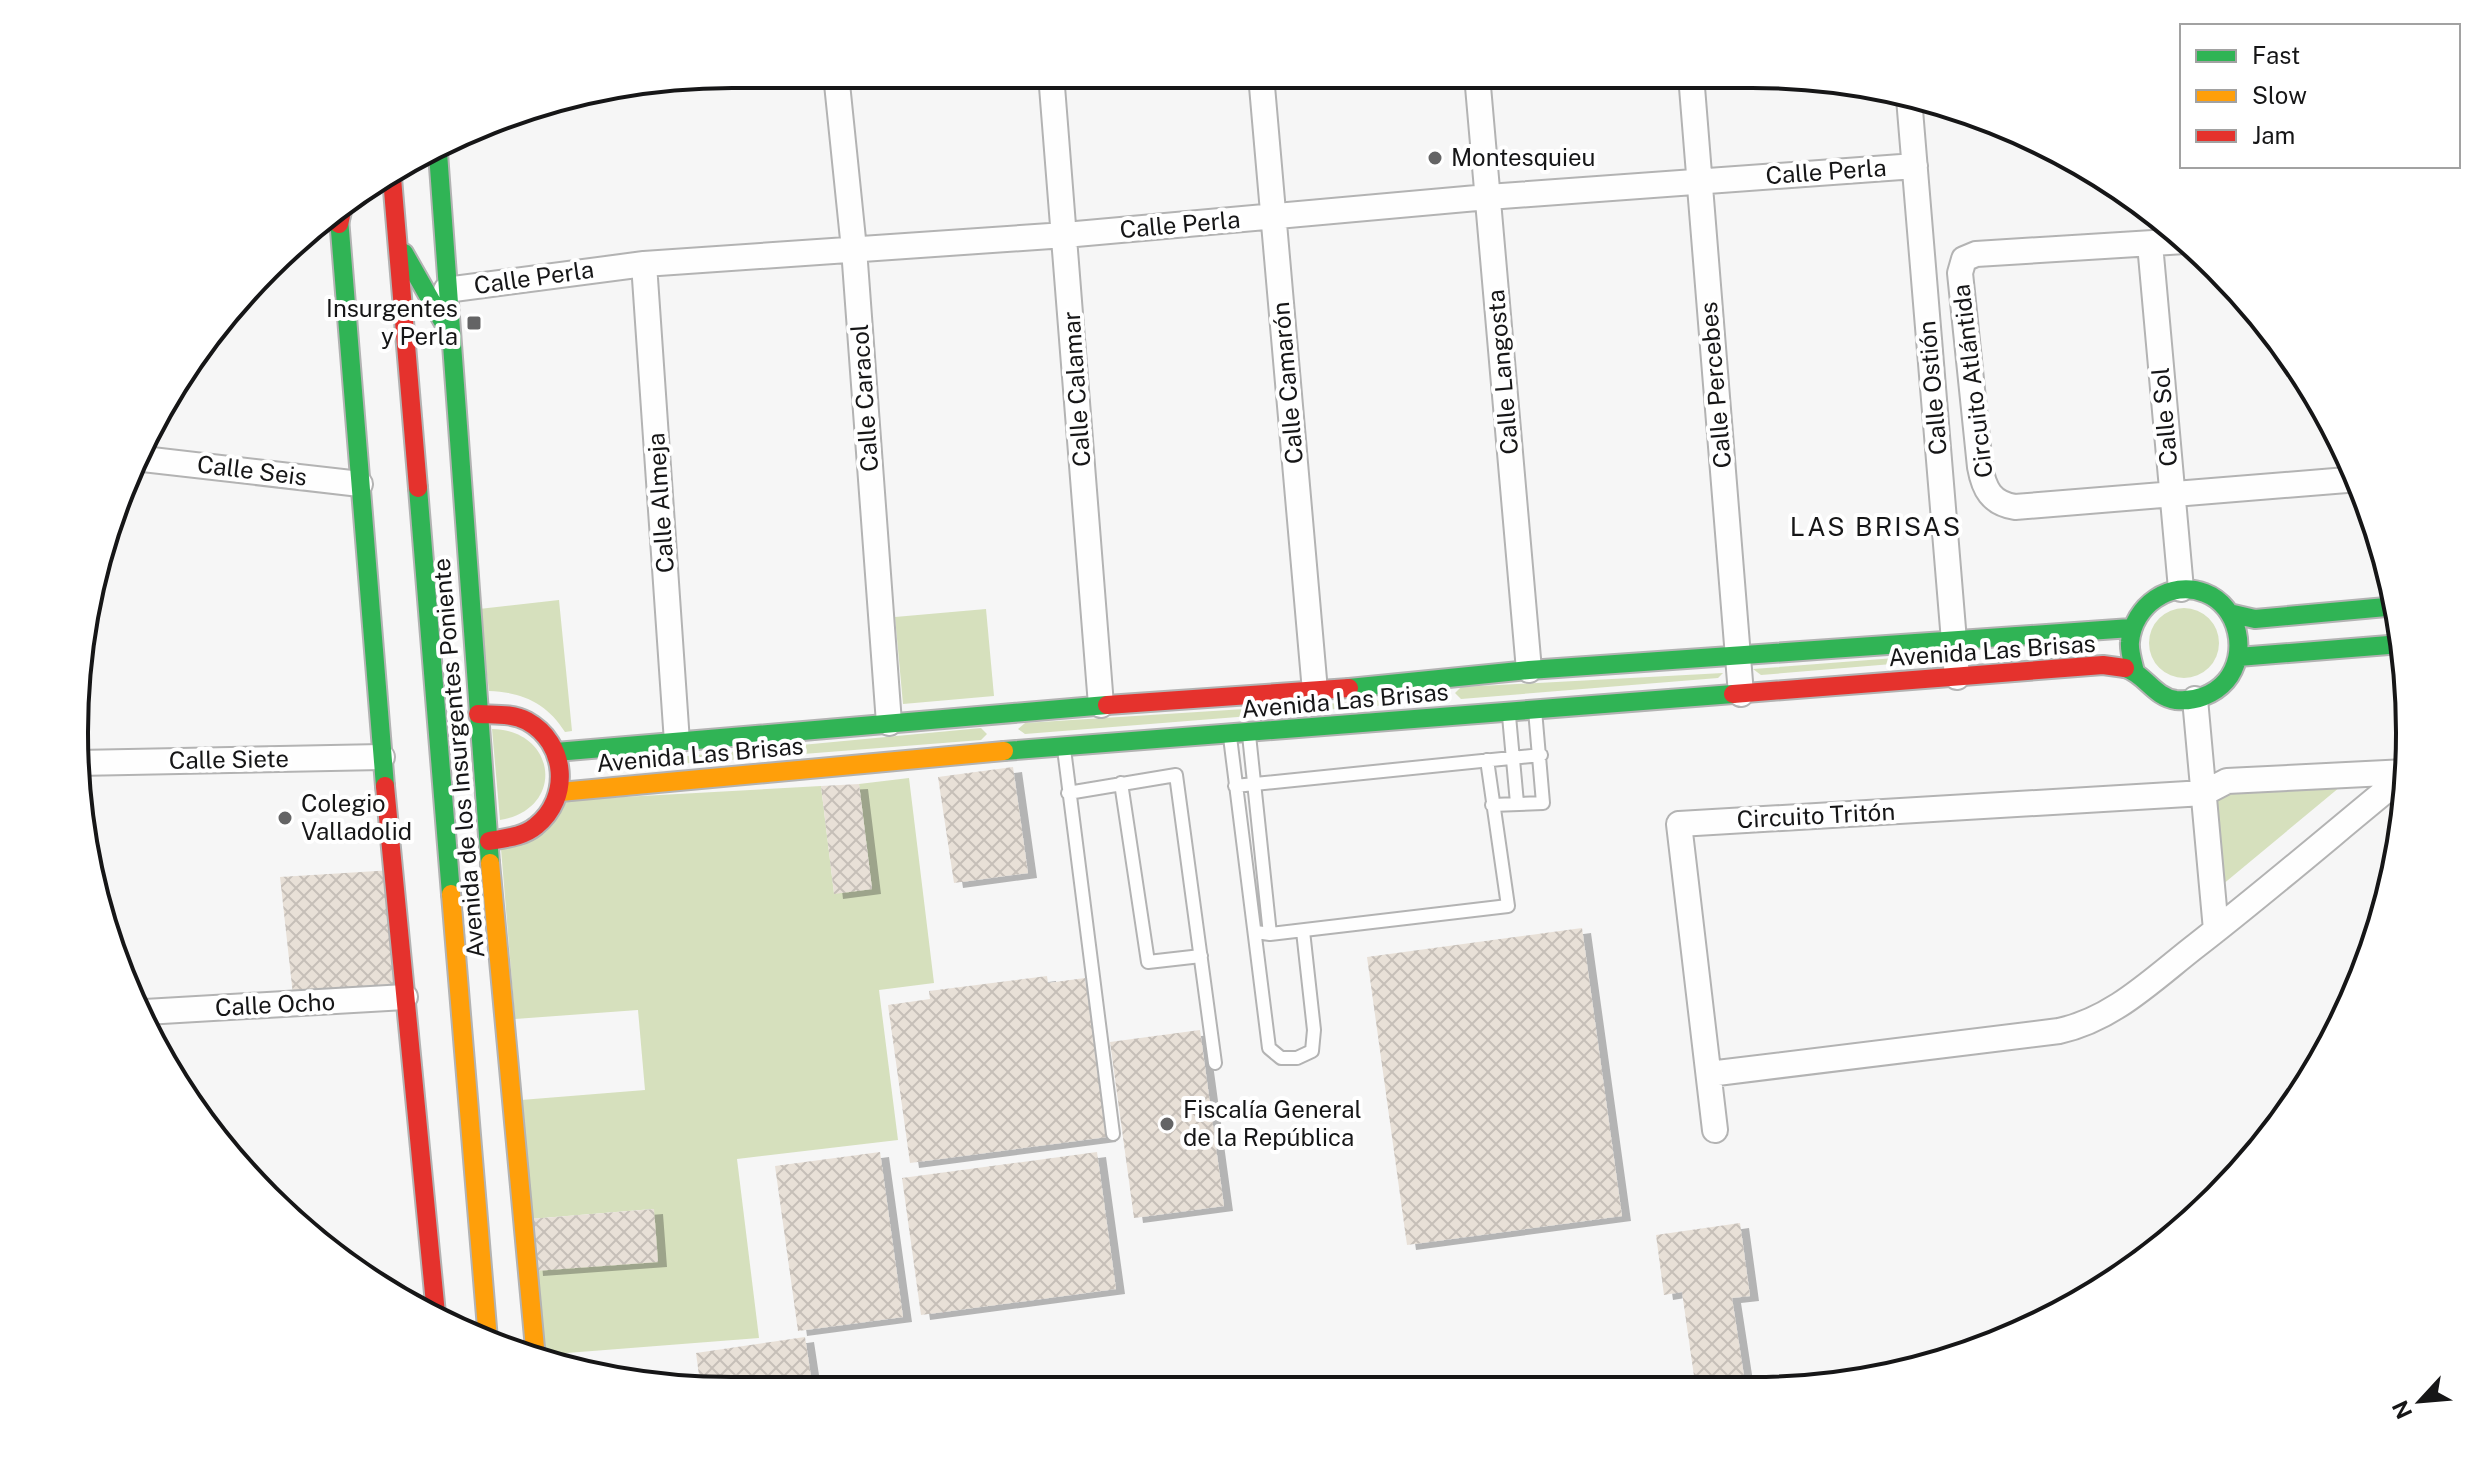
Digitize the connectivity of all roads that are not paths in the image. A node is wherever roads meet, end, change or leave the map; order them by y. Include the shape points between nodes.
1 (837, 88) edge
2 (1052, 88) edge
3 (1262, 88) edge
4 (1478, 88) edge
5 (1692, 88) edge
6 (1910, 108) edge
7 (438, 159) edge
8 (1915, 166) junction
9 (1700, 181) junction
10 (393, 185) edge
11 (1488, 197) junction
12 (1273, 217) junction
13 (340, 221) edge
14 (1065, 235) junction
15 (398, 242) junction
16 (2169, 242) edge
17 (2150, 244) junction
18 (854, 249) junction
19 (644, 264) junction
20 (446, 290) junction
21 (450, 334) junction
22 (148, 460) edge
23 (2344, 480) edge
24 (360, 484) junction
25 (2172, 494) junction
26 (2181, 589) junction
27 (2384, 607) edge
28 (2229, 613) junction
29 (2131, 628) junction
30 (1955, 642) junction
31 (2390, 645) edge
32 (1739, 656) junction
33 (2238, 657) junction
34 (1529, 670) junction
35 (2135, 672) junction
36 (1957, 677) junction
37 (1429, 682) junction
38 (1315, 691) junction
39 (1741, 694) junction
40 (2195, 699) junction
41 (1101, 705) junction
42 (1535, 710) junction
43 (1508, 712) junction
44 (478, 714) junction
45 (1431, 718) junction
46 (889, 723) junction
47 (1239, 733) junction
48 (677, 742) junction
49 (1064, 746) junction
50 (556, 752) junction
51 (1541, 755) junction
52 (382, 757) junction
53 (1513, 758) junction
54 (1487, 760) junction
55 (89, 763) edge
56 (620, 767) junction
57 (2395, 773) edge
58 (1121, 783) junction
59 (2394, 783) edge
60 (1255, 784) junction
61 (1235, 786) junction
62 (560, 792) junction
63 (1068, 793) junction
64 (2204, 793) junction
65 (1517, 803) junction
66 (1492, 805) junction
67 (1258, 833) junction
68 (1242, 835) junction
69 (489, 841) junction
70 (1266, 885) junction
71 (1248, 886) junction
72 (2216, 930) junction
73 (1303, 931) junction
74 (1256, 932) junction
75 (1270, 934) junction
76 (1201, 956) junction
77 (405, 997) junction
78 (151, 1012) edge
79 (1215, 1063) dead end
80 (1709, 1074) junction
81 (1715, 1130) dead end
82 (1113, 1134) dead end
83 (435, 1305) edge
84 (487, 1328) edge
85 (535, 1346) edge

1 - 18 street, Calle Caracol
2 - 14 street, Calle Calamar
3 - 12 street, Calle Camarón
4 - 11 street, Calle Langosta
5 - 9 street, Calle Percebes
6 - 8 street, Calle Ostión
7 - 20 main road, Avenida de los Insurgentes Poniente
8 - 9 street, Calle Perla
8 - 30 street, Calle Ostión
9 - 11 street, Calle Perla
9 - 32 street, Calle Percebes
10 - 15 main road, Avenida de los Insurgentes Poniente
11 - 12 street, Calle Perla
11 - 34 street, Calle Langosta
12 - 14 street, Calle Perla
12 - 38 street, Calle Camarón
13 - 24 main road
14 - 18 street, Calle Perla
14 - 41 street, Calle Calamar
15 - 21 main road
15 - 84 main road, Avenida de los Insurgentes Poniente
16 - 17 street, Circuito Atlántida
17 - 25 street, Calle Sol
17 - 25 street, Circuito Atlántida via 1976,254 1964,259 1960,273 1980,467 1989,495 2001,505 2015,507
18 - 19 street, Calle Perla
18 - 46 street, Calle Caracol
19 - 20 street, Calle Perla
19 - 48 street, Calle Almeja
20 - 21 main road, Avenida de los Insurgentes Poniente
21 - 44 main road, Avenida de los Insurgentes Poniente
22 - 24 street, Calle Seis
23 - 25 street, Circuito Atlántida
24 - 52 main road
25 - 26 street, Calle Sol
26 - 28 main road via 2203,593
26 - 29 main road via 2150,600
27 - 28 main road via 2255,619
28 - 33 main road via 2238,634
29 - 30 main road, Avenida Las Brisas
29 - 35 main road, Avenida Las Brisas via 2128,650
30 - 32 main road, Avenida Las Brisas
30 - 36 street, Calle Ostión
31 - 33 main road
32 - 34 main road, Avenida Las Brisas
32 - 39 street, Calle Percebes
33 - 40 main road via 2221,686
34 - 37 main road, Avenida Las Brisas
35 - 36 main road, Avenida Las Brisas via 2103,665
35 - 40 main road, Avenida Las Brisas via 2159,695
36 - 39 main road, Avenida Las Brisas
37 - 38 main road, Avenida Las Brisas
37 - 45 main road
38 - 41 main road, Avenida Las Brisas
39 - 42 main road, Avenida Las Brisas
40 - 64 street
41 - 46 main road, Avenida Las Brisas
42 - 43 main road, Avenida Las Brisas
42 - 51 lane
43 - 45 main road, Avenida Las Brisas
43 - 53 lane
44 - 50 main road via 530,722
44 - 69 main road, Avenida de los Insurgentes Poniente
45 - 47 main road, Avenida Las Brisas
46 - 48 main road, Avenida Las Brisas
47 - 49 main road, Avenida Las Brisas
47 - 60 lane
47 - 61 lane
48 - 56 main road, Avenida Las Brisas
49 - 56 main road, Avenida Las Brisas
49 - 63 lane
50 - 56 main road, Avenida Las Brisas
50 - 62 main road, Avenida Las Brisas
51 - 53 lane
51 - 65 lane via 1543,803
52 - 55 street, Calle Siete
52 - 77 main road
53 - 54 lane
53 - 65 lane
54 - 60 lane
54 - 66 lane
56 - 62 main road, Avenida Las Brisas
57 - 64 street, Circuito Tritón via 2227,781
58 - 63 lane
58 - 76 lane via 1148,962
58 - 76 lane via 1176,775
59 - 72 street, Circuito Tritón
60 - 61 lane
60 - 67 lane
61 - 68 lane
62 - 69 main road via 538,825
63 - 82 lane
64 - 72 street
64 - 80 street, Circuito Tritón via 1679,824
65 - 66 lane
66 - 73 lane via 1508,906
67 - 68 lane
67 - 70 lane
68 - 71 lane
69 - 85 main road, Avenida de los Insurgentes Poniente
70 - 71 lane
70 - 75 lane
71 - 74 lane
72 - 80 street, Circuito Tritón via 2115,1010 2088,1025
73 - 74 lane via 1314,1030 1312,1051 1297,1058 1281,1058 1269,1048
73 - 75 lane
74 - 75 lane
76 - 79 lane
77 - 78 street, Calle Ocho
77 - 83 main road
80 - 81 street, Circuito Tritón

